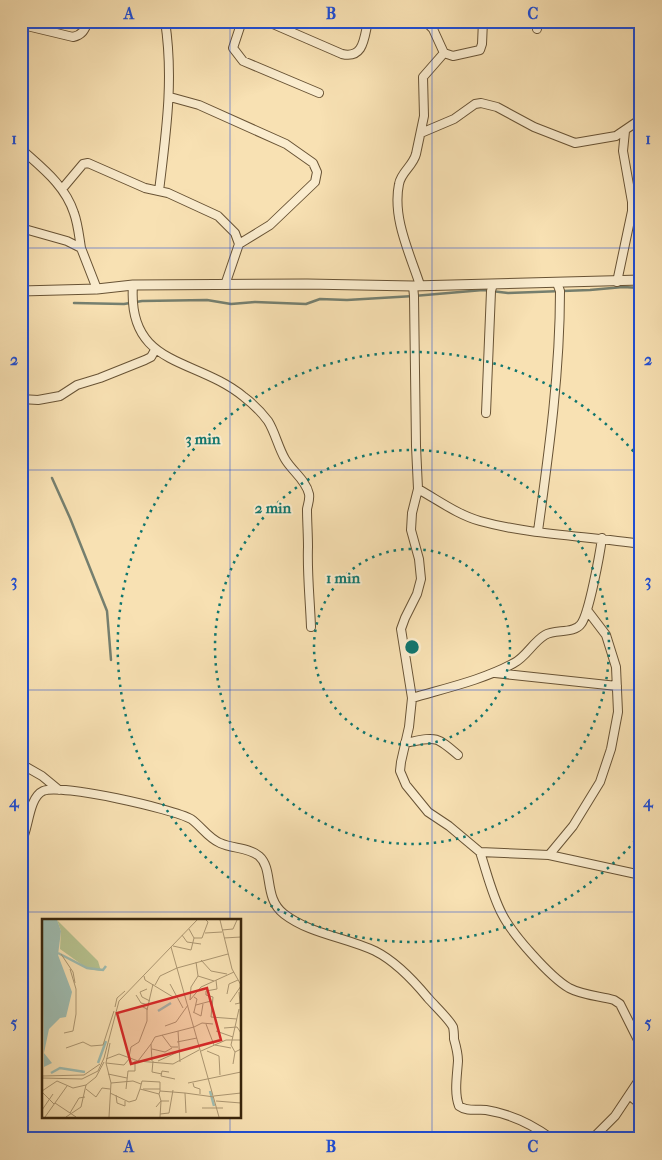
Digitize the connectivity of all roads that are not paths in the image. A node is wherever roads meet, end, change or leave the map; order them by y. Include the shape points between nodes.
1 (24, 21) edge
2 (88, 21) edge
3 (165, 21) edge
4 (242, 21) edge
5 (266, 21) edge
6 (368, 21) edge
7 (425, 21) edge
8 (483, 21) edge
9 (444, 53) junction
10 (319, 93) dead end
11 (170, 97) junction
12 (641, 119) edge
13 (625, 131) junction
14 (421, 133) junction
15 (21, 149) edge
16 (62, 189) junction
17 (159, 191) junction
18 (21, 228) edge
19 (239, 244) junction
20 (81, 248) junction
21 (641, 280) edge
22 (618, 282) junction
23 (557, 283) junction
24 (493, 284) junction
25 (134, 285) junction
26 (225, 285) junction
27 (416, 286) junction
28 (97, 289) junction
29 (21, 292) edge
30 (155, 350) junction
31 (21, 399) edge
32 (486, 413) dead end
33 (418, 489) junction
34 (538, 531) junction
35 (602, 538) junction
36 (641, 544) edge
37 (587, 610) junction
38 (311, 627) dead end
39 (492, 673) junction
40 (617, 686) junction
41 (412, 698) junction
42 (405, 743) junction
43 (458, 756) dead end
44 (21, 764) edge
45 (59, 790) junction
46 (21, 842) edge
47 (480, 852) junction
48 (549, 855) junction
49 (641, 875) edge
50 (641, 1046) edge
51 (641, 1077) edge
52 (629, 1095) junction
53 (641, 1105) edge
54 (552, 1139) edge
55 (592, 1139) edge

1 - 2 street via 27,26 73,37 83,32
3 - 11 street
4 - 10 street via 233,48 243,61
5 - 6 street via 350,56 360,50
7 - 9 street via 433,29
8 - 9 street via 480,50 453,56
9 - 14 street via 423,77
11 - 17 street
11 - 19 street via 199,105 286,144 313,163 317,172 315,182 270,225
12 - 13 street
13 - 14 street via 616,136 576,143 534,128 497,107 481,103
13 - 22 street via 623,151 632,211
14 - 27 street via 415,160 399,183 397,207
15 - 16 street
16 - 17 street via 83,164 88,163
16 - 20 street via 75,215
17 - 19 street via 218,216 235,233
18 - 20 street
19 - 26 street
20 - 28 street
21 - 22 street
22 - 23 street
23 - 24 street
23 - 34 street via 560,291 558,370
24 - 27 street
24 - 32 street
25 - 26 street
25 - 28 street
25 - 30 street via 132,302 136,319 142,335
26 - 27 street
27 - 33 street
28 - 29 street
30 - 31 street via 145,360 77,385 60,396
30 - 38 street via 196,368 246,398 268,422 286,461 304,483 309,493
33 - 34 street via 480,521
33 - 41 street via 411,530 421,579 418,594 401,629
34 - 35 street
35 - 36 street
35 - 37 street
37 - 39 street via 578,627 545,635 517,662
37 - 40 street via 606,635 616,668
39 - 40 street
39 - 41 street
40 - 48 street via 618,712 600,782 573,826
41 - 42 street
42 - 43 street via 435,738
42 - 47 street via 400,771 406,785 428,812
44 - 45 street
45 - 46 street via 41,792 30,812
45 - 54 street via 92,793 176,813 191,819 217,842 258,855 263,860 273,902 283,913 317,931 377,952 418,986 452,1027 458,1058 456,1089 462,1109 485,1110 517,1118
47 - 48 street
47 - 50 street via 502,915 542,966 570,988 620,1004
48 - 49 street
51 - 52 street
52 - 53 street
52 - 55 street via 615,1116

